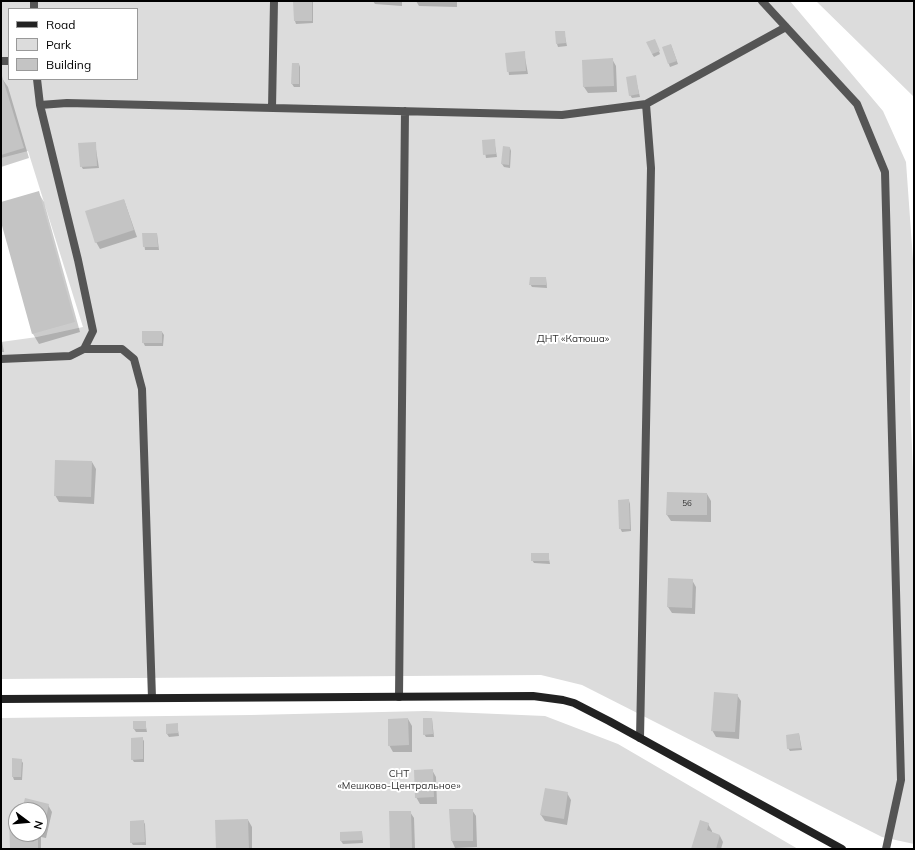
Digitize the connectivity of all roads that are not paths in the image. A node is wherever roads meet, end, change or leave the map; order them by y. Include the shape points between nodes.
1 (274, 1) edge
2 (762, 1) edge
3 (786, 27) junction
4 (37, 80) edge
5 (646, 104) junction
6 (40, 105) junction
7 (272, 108) junction
8 (406, 111) junction
9 (84, 349) junction
10 (1, 359) edge
11 (399, 697) junction
12 (152, 698) junction
13 (1, 699) edge
14 (640, 738) junction
15 (842, 849) edge
16 (886, 849) edge

1 - 7 lane
2 - 3 lane
3 - 5 lane
3 - 16 lane via 857,104 885,172 901,780
4 - 6 lane
5 - 8 lane via 562,115
5 - 14 lane via 651,168
6 - 7 lane via 67,103
6 - 9 lane via 93,331
7 - 8 lane
8 - 11 lane
9 - 10 lane via 70,356
9 - 12 lane via 122,349 134,359 142,389
11 - 12 street
11 - 14 street via 533,696 563,700 590,711
12 - 13 street
14 - 15 street

